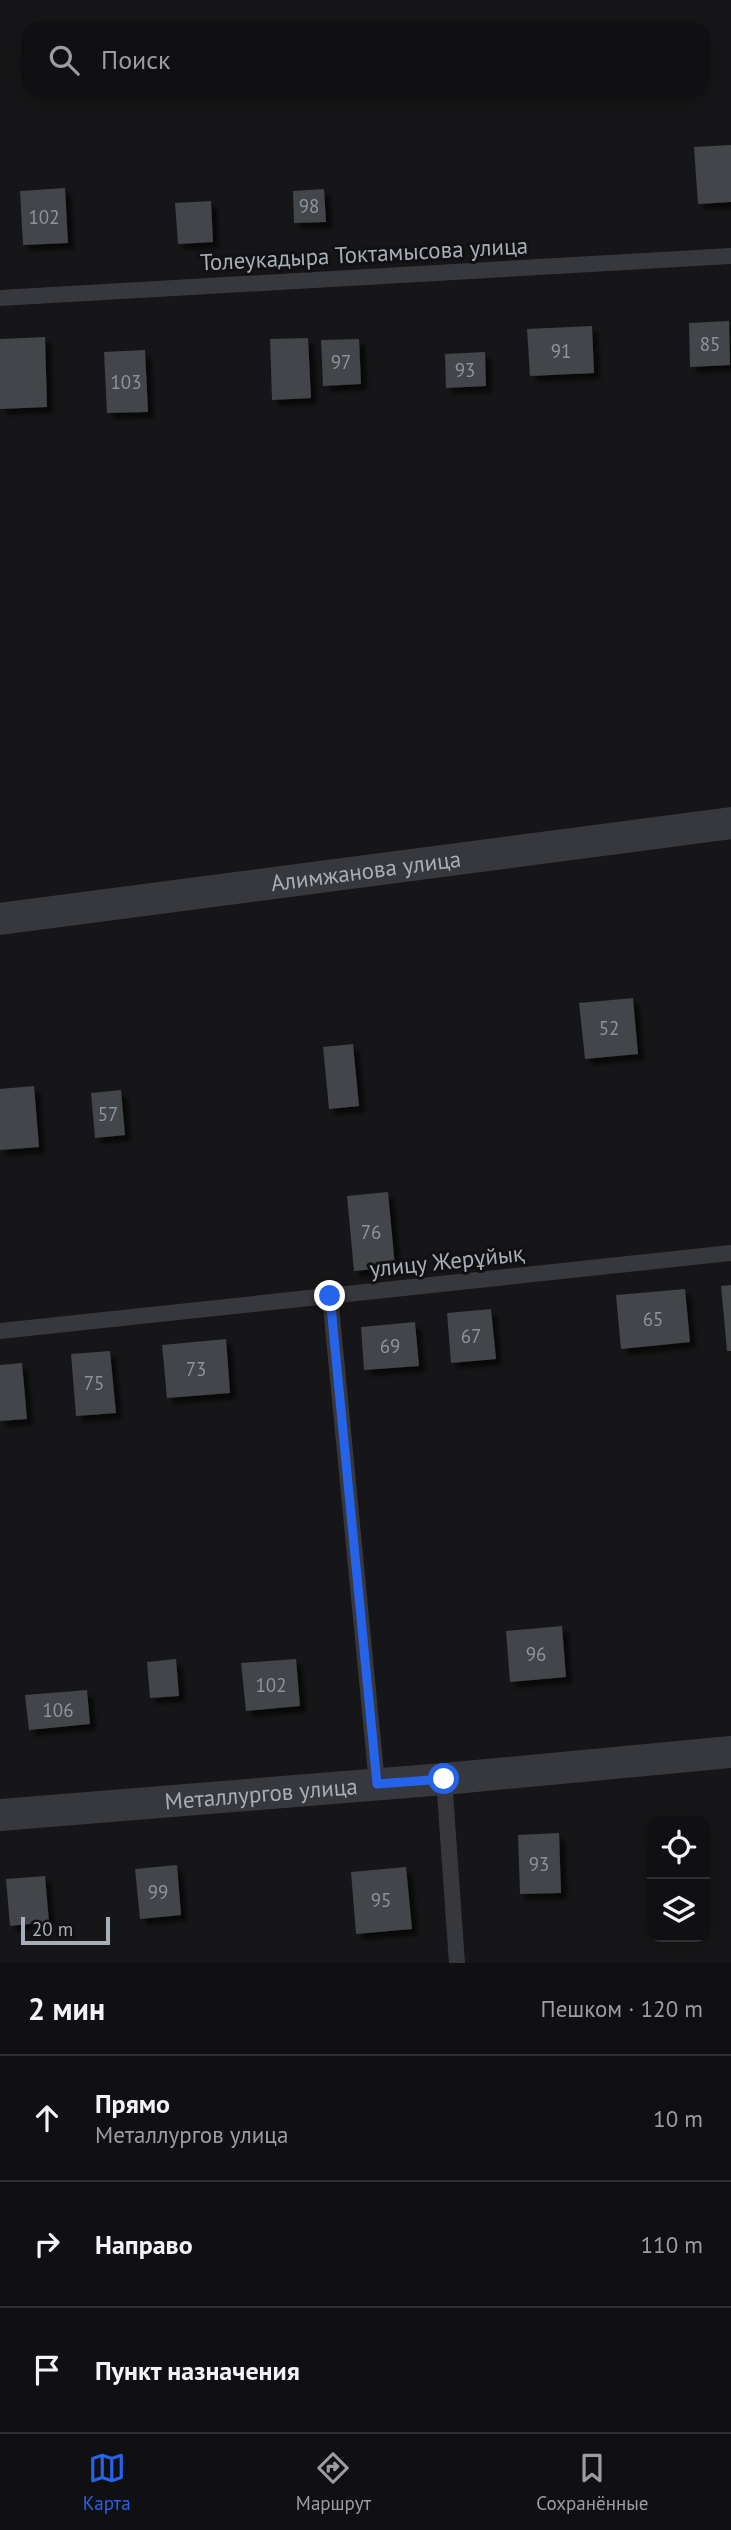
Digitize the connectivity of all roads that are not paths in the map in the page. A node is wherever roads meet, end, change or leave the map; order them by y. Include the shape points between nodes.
1 (731, 256) edge
2 (0, 298) edge
3 (731, 823) edge
4 (0, 919) edge
5 (731, 1253) edge
6 (330, 1296) junction
7 (0, 1331) edge
8 (731, 1752) edge
9 (444, 1779) junction
10 (377, 1784) junction
11 (0, 1815) edge
12 (457, 1963) edge

1 - 2 lane, Толеукадыра Токтамысова улица
3 - 4 street, Алимжанова улица
5 - 6 lane, улицу Жерұйық
6 - 7 lane, улицу Жерұйық
6 - 10 lane
8 - 9 street, Металлургов улица
9 - 10 street, Металлургов улица
9 - 12 lane
10 - 11 street, Металлургов улица

